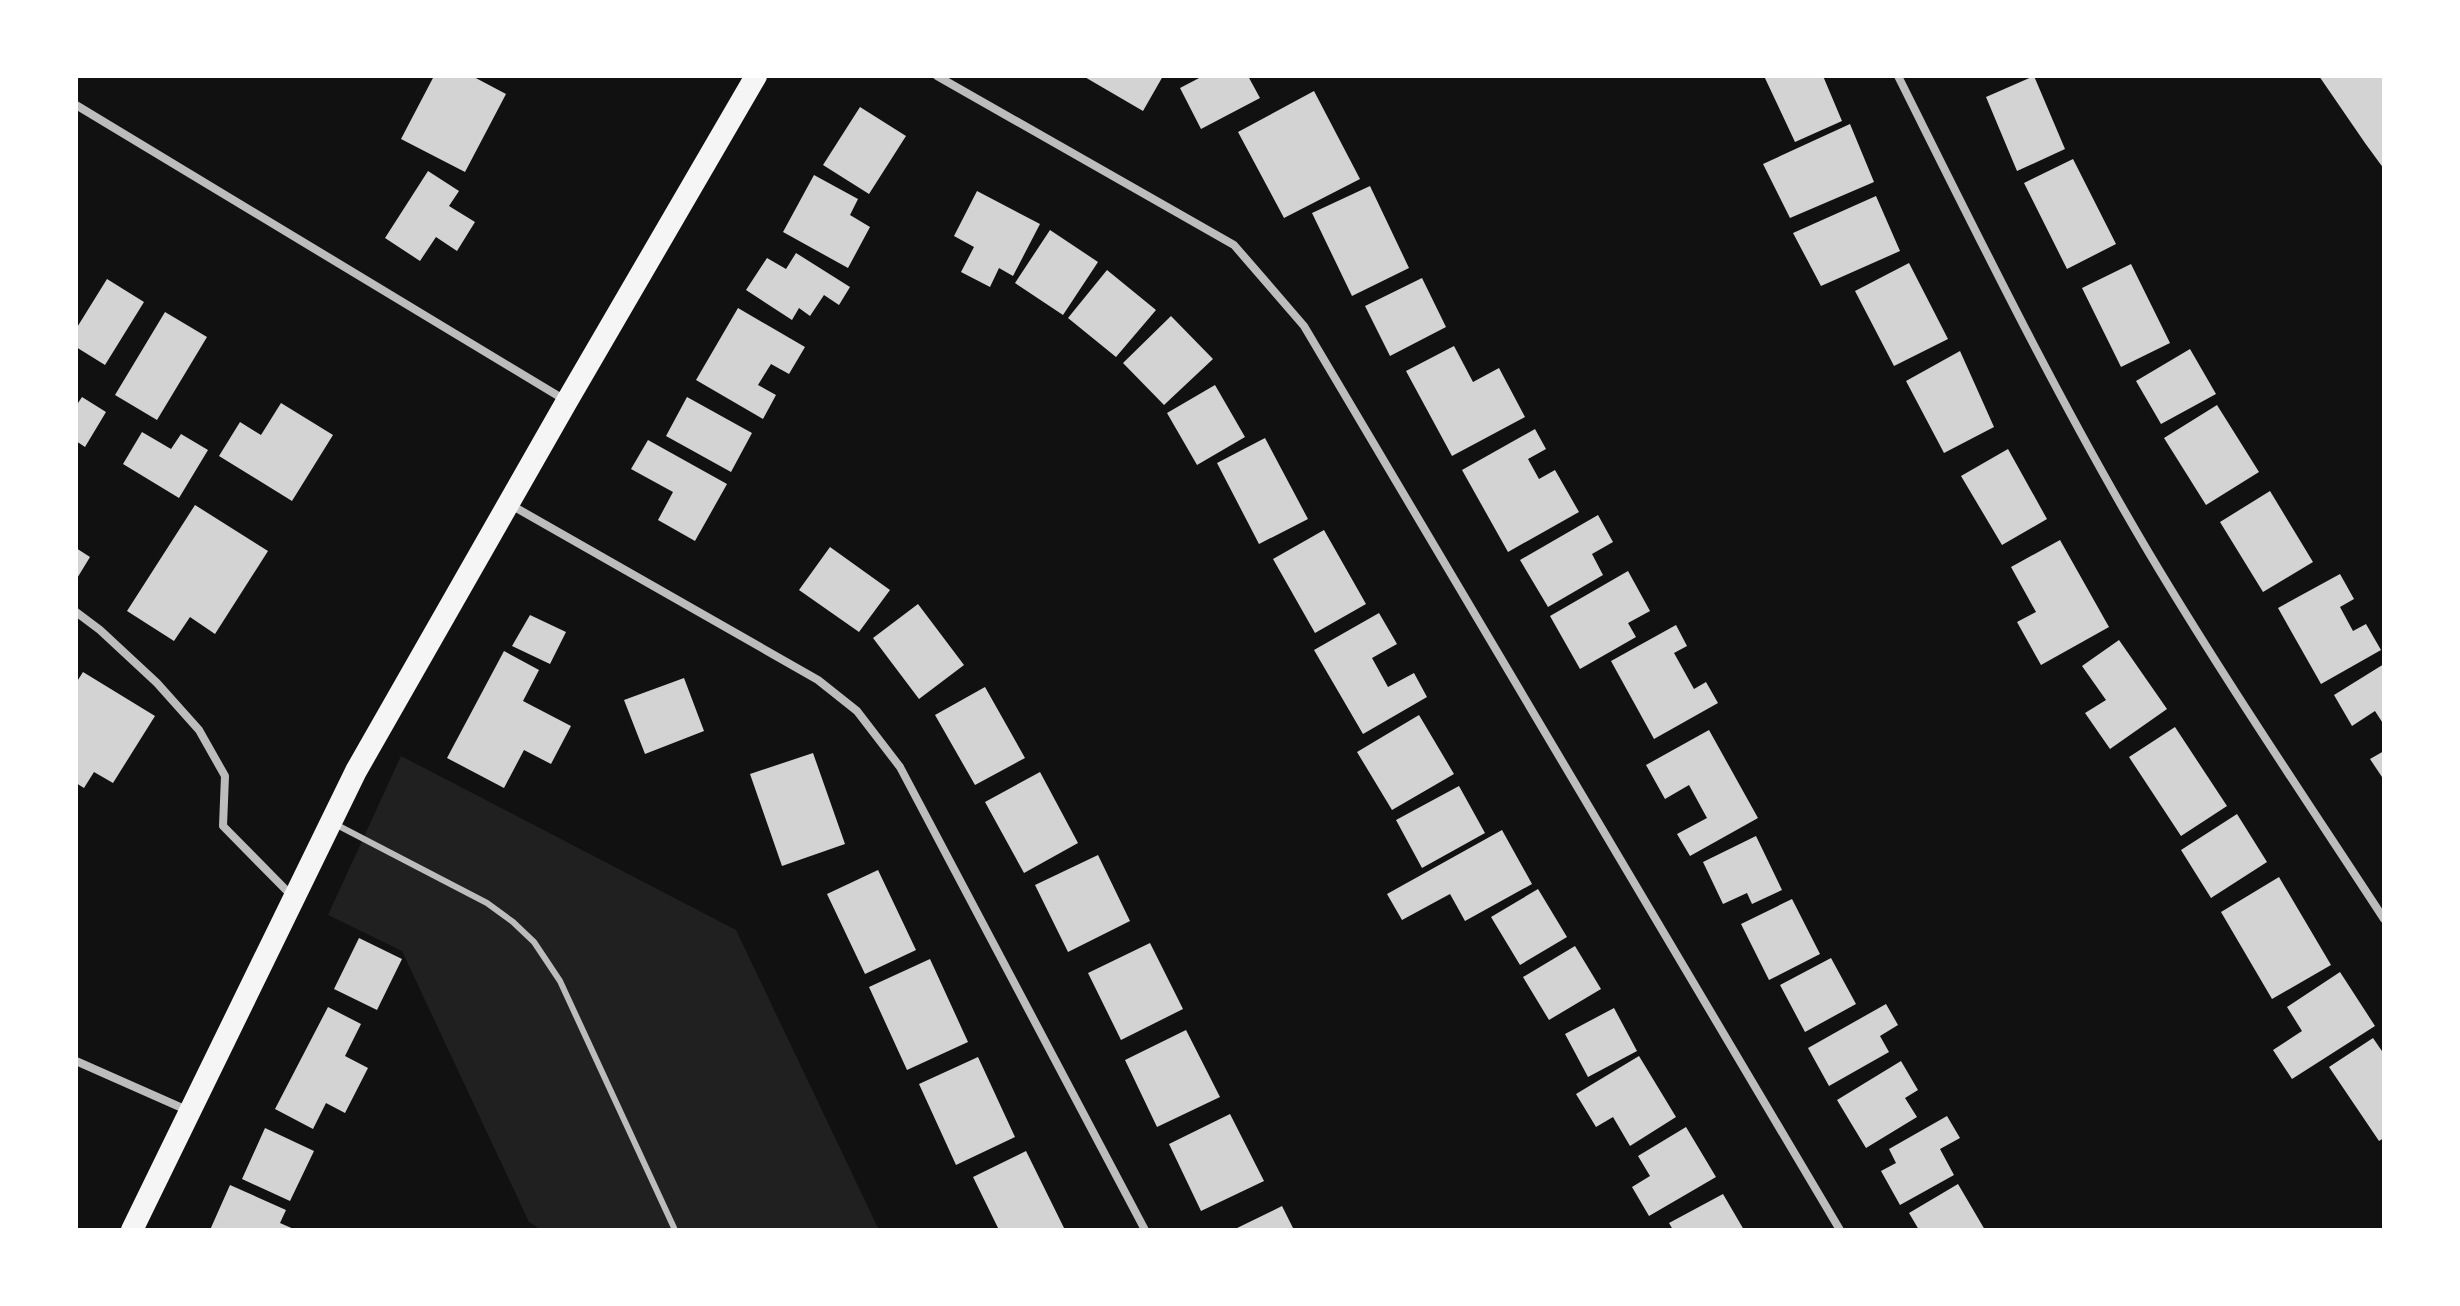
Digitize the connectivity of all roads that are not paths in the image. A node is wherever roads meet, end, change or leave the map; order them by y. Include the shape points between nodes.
1 (756, 76) edge
2 (937, 76) edge
3 (1898, 76) edge
4 (76, 105) edge
5 (567, 401) junction
6 (510, 505) junction
7 (76, 612) edge
8 (332, 822) junction
9 (294, 898) junction
10 (2384, 919) edge
11 (76, 1061) edge
12 (189, 1112) junction
13 (132, 1230) edge
14 (675, 1230) edge
15 (1145, 1230) edge
16 (1840, 1230) edge

1 - 5 highway
2 - 16 street via 1234,245 1304,326
3 - 10 street via 2149,554
4 - 5 street
5 - 6 highway
6 - 8 highway via 356,771
6 - 15 street via 818,680 857,711 900,767
7 - 9 street via 157,683 199,730 225,776 223,826
8 - 9 highway
8 - 14 lane via 487,903 534,942 560,981
9 - 12 highway
11 - 12 street
12 - 13 highway

